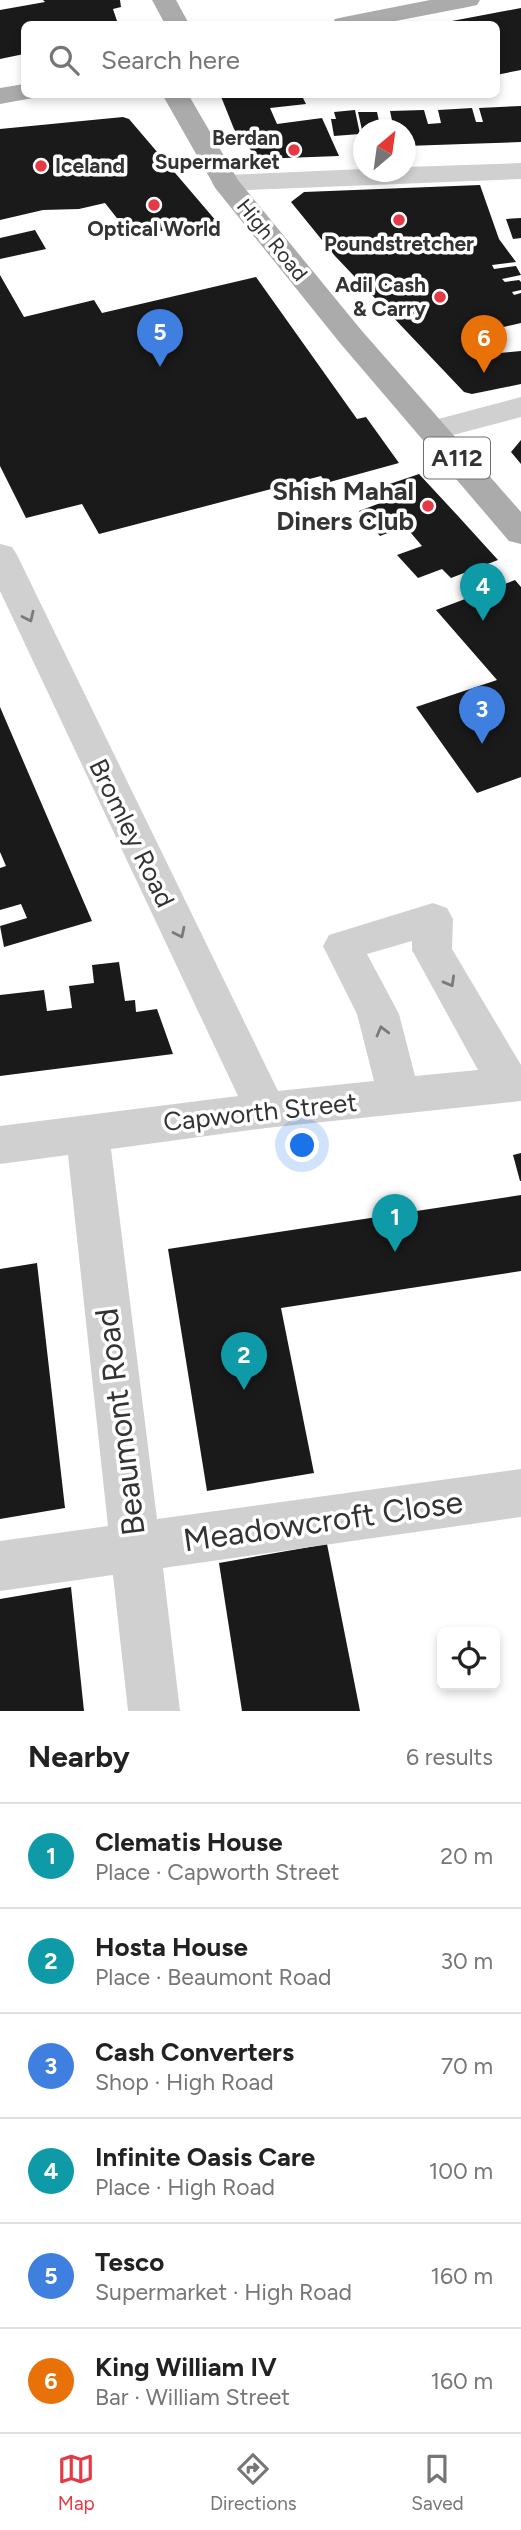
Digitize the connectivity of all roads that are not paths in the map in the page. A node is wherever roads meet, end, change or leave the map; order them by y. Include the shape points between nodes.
1 (164, 0) edge
2 (468, 0) edge
3 (175, 21) edge
4 (360, 21) edge
5 (21, 93) edge
6 (0, 96) edge
7 (177, 98) edge
8 (521, 171) edge
9 (226, 183) junction
10 (521, 407) edge
11 (434, 430) junction
12 (521, 533) edge
13 (0, 555) edge
14 (515, 1084) edge
15 (399, 1097) junction
16 (267, 1110) junction
17 (86, 1132) junction
18 (0, 1145) edge
19 (521, 1493) edge
20 (135, 1547) junction
21 (0, 1566) edge
22 (154, 1711) edge

1 - 3 main road
2 - 4 main road
5 - 6 main road
7 - 9 main road, High Road / A112
8 - 9 street
9 - 11 main road, High Road / A112 via 351,337
10 - 11 street
11 - 12 main road, High Road / A112
13 -> 16 street, Bromley Road
14 - 15 street, Capworth Street
15 -> 14 street via 378,1014 343,946 433,919 432,950
15 - 16 street, Capworth Street
16 - 17 street, Capworth Street
17 - 18 street, Capworth Street
17 - 20 street, Beaumont Road
19 - 20 street, Meadowcroft Close
20 - 21 street, Meadowcroft Close
20 - 22 street, Beaumont Road

